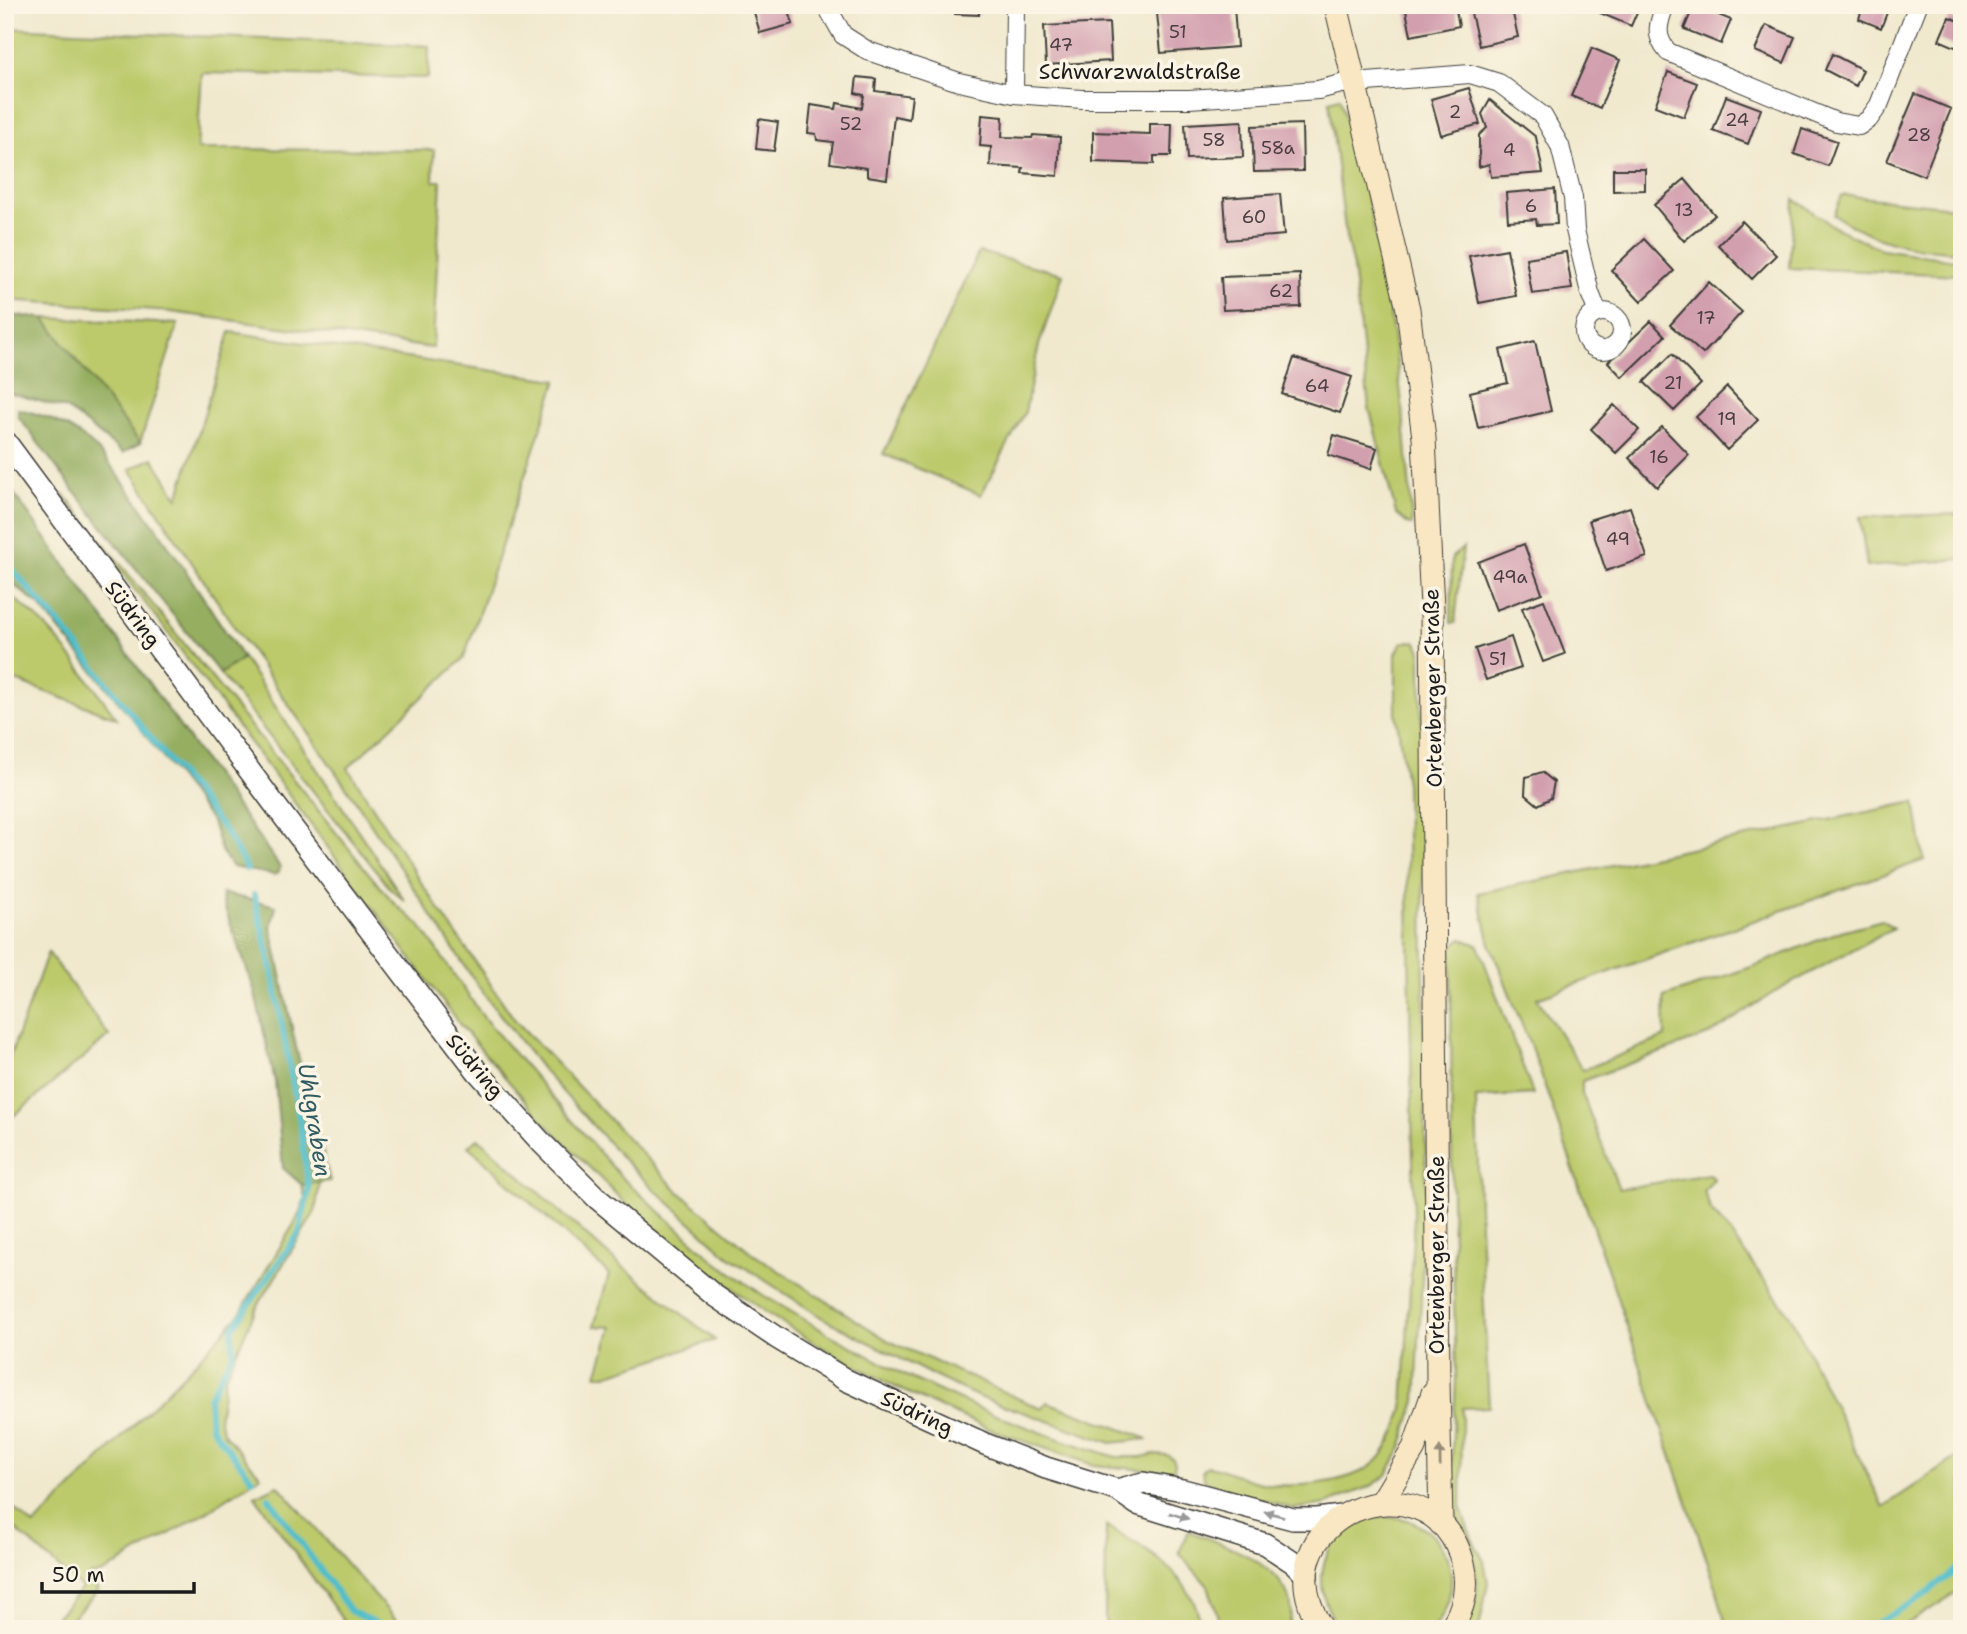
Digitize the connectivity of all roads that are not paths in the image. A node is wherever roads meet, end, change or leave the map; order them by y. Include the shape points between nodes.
1 (826, 5) edge
2 (1015, 5) edge
3 (1335, 5) edge
4 (1665, 5) edge
5 (1918, 5) edge
6 (1355, 83) junction
7 (1014, 94) junction
8 (1598, 313) dead end
9 (5, 441) edge
10 (1437, 1380) junction
11 (1117, 1490) junction
12 (1381, 1503) junction
13 (1341, 1516) junction
14 (1441, 1524) junction
15 (1307, 1576) junction
16 (1315, 1624) edge
17 (1450, 1629) edge

1 - 7 street, Schwarzwaldstraße via 843,35 868,51 959,82
2 - 7 street
3 - 6 main road, Ortenberger Straße
4 - 5 street via 1658,29 1660,43 1668,52 1836,122 1859,126 1879,105
6 - 7 street, Schwarzwaldstraße via 1189,99
6 - 8 street, Schwarzwaldstraße via 1470,74 1499,83 1543,116 1560,146 1573,198 1575,230
6 - 10 main road, Ortenberger Straße via 1408,309 1424,438 1432,608
9 - 11 street, Südring via 477,1071 598,1199 715,1296 846,1380 985,1444
10 - 12 main road, Ortenberger Straße via 1414,1448
14 -> 10 main road, Ortenberger Straße
13 -> 11 street, Südring via 1293,1519 1183,1489 1143,1483
11 -> 15 street, Südring via 1137,1504 1265,1544
12 - 13 main road
12 - 14 main road via 1415,1508
13 - 15 main road via 1318,1542
14 - 17 main road via 1460,1552 1465,1570 1463,1604
15 - 16 main road

